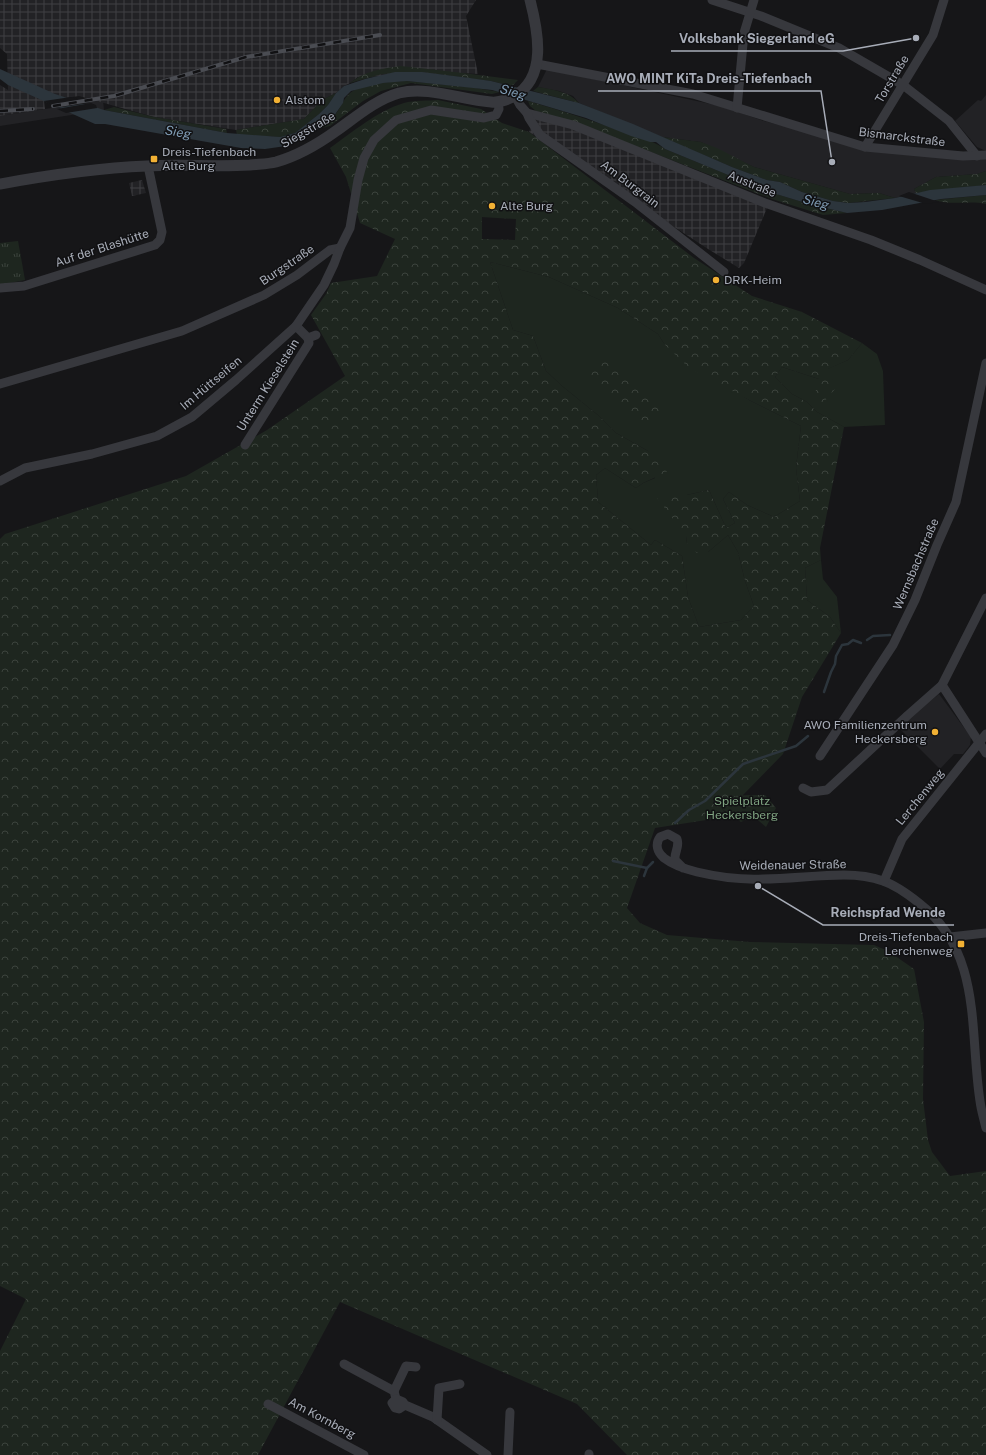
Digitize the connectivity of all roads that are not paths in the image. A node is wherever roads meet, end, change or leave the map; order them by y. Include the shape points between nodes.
1 (530, 0) edge
2 (712, 0) edge
3 (754, 0) edge
4 (944, 0) edge
5 (750, 13) junction
6 (537, 64) junction
7 (902, 85) junction
8 (509, 101) junction
9 (737, 108) junction
10 (527, 113) junction
11 (865, 147) junction
12 (982, 156) edge
13 (148, 166) junction
14 (0, 184) edge
15 (340, 248) junction
16 (724, 272) dead end
17 (0, 288) edge
18 (986, 290) edge
19 (296, 326) junction
20 (986, 363) edge
21 (0, 384) edge
22 (245, 445) dead end
23 (0, 481) edge
24 (986, 598) edge
25 (942, 685) junction
26 (986, 734) edge
27 (979, 743) junction
28 (986, 753) edge
29 (820, 756) dead end
30 (803, 788) dead end
31 (683, 868) dead end
32 (884, 881) junction
33 (986, 933) edge
34 (950, 937) junction
35 (986, 1128) edge
36 (344, 1364) dead end
37 (416, 1367) dead end
38 (460, 1384) dead end
39 (395, 1395) junction
40 (268, 1404) dead end
41 (510, 1412) dead end
42 (437, 1420) junction
43 (364, 1455) edge
44 (487, 1455) edge
45 (508, 1455) edge

1 - 6 street via 537,37
2 - 5 street
3 - 5 street
4 - 7 street, Torstraße via 933,35
5 - 7 street via 839,48
5 - 9 street via 744,33
6 - 8 street via 528,83
6 - 9 street, Bismarckstraße via 693,94
7 - 11 street, Torstraße
7 - 12 street via 949,121
8 - 10 street
8 - 13 street, Siegstraße via 492,102 425,92 400,93 375,103 303,151 275,162 237,166
8 - 15 street via 496,115 484,118 431,110 396,120 374,140 364,158 350,228
9 - 11 street, Bismarckstraße
10 - 16 street, Am Burgrain via 540,135 629,198
10 - 18 street, Austraße via 573,125 765,203 871,240
11 - 12 street, Bismarckstraße
13 - 14 street, Siegstraße via 83,171
13 - 17 street, Auf der Blashütte via 162,232 155,246 24,286
15 - 19 street, Im Hüttseifen via 324,285
15 - 21 street, Burgstraße via 330,250 297,275 264,295 182,331
19 - 22 street, Unterm Kieselstein via 312,336
19 - 23 street, Im Hüttseifen via 192,417 157,436 92,454 25,468
20 - 29 street, Wernsbachstraße via 956,502 915,600 893,645
24 - 25 street
25 - 27 street
25 - 30 street via 827,790 811,792
26 - 27 street, Lerchenweg
27 - 28 street
27 - 32 street, Lerchenweg via 902,839
31 - 32 street, Weidenauer Straße via 739,879 846,875
32 - 34 street, Weidenauer Straße via 914,899 931,913
33 - 34 street
34 - 35 street, Weidenauer Straße via 963,964 970,993 980,1102
36 - 39 street
37 - 39 street via 406,1366
38 - 42 street via 439,1388
39 - 42 street via 405,1405
40 - 43 street, Am Kornberg
41 - 45 street
42 - 44 street

